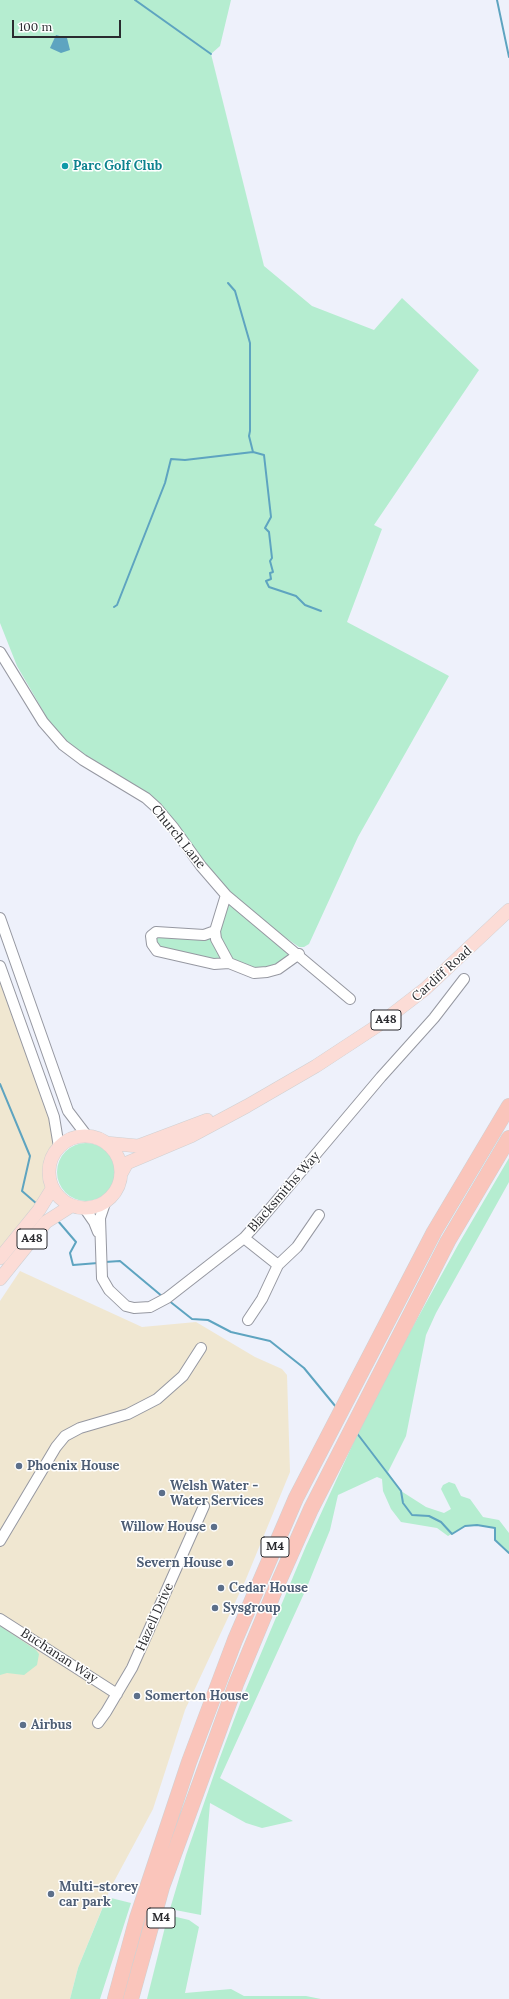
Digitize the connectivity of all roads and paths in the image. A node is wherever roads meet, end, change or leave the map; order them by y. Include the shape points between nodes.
1 (0, 652) edge
2 (226, 895) junction
3 (509, 910) edge
4 (0, 918) edge
5 (215, 931) junction
6 (299, 954) junction
7 (229, 963) junction
8 (0, 966) edge
9 (464, 979) dead end
10 (350, 999) dead end
11 (247, 1106) junction
12 (504, 1115) edge
13 (87, 1136) junction
14 (509, 1138) edge
15 (106, 1143) junction
16 (59, 1147) junction
17 (121, 1174) junction
18 (52, 1189) junction
19 (105, 1203) junction
20 (71, 1206) junction
21 (85, 1209) junction
22 (319, 1215) dead end
23 (100, 1238) junction
24 (244, 1238) junction
25 (0, 1258) edge
26 (278, 1265) junction
27 (0, 1279) edge
28 (248, 1320) dead end
29 (201, 1348) dead end
30 (204, 1506) dead end
31 (0, 1541) edge
32 (0, 1619) edge
33 (117, 1694) junction
34 (98, 1723) dead end
35 (176, 1799) junction
36 (180, 1838) junction
37 (106, 1999) edge
38 (115, 1999) edge
39 (131, 1999) edge
40 (142, 1999) edge

1 - 2 street, Church Lane via 43,722 63,745 82,760 146,798 157,808
2 - 5 street
2 - 6 street, Church Lane
3 - 11 main road, Cardiff Road / A48 via 453,964 397,1012 316,1066
4 - 13 street via 68,1111
5 - 7 street via 216,939
5 - 7 street via 204,935 156,932 152,936 152,944 157,951 214,964
6 - 7 street via 278,969 267,972 254,973
6 - 10 street, Church Lane
8 - 16 street via 54,1117
9 - 24 street, Blacksmiths Way via 434,1018 389,1067
11 - 15 main road, Cardiff Road / A48 via 138,1146
11 - 17 main road, Cardiff Road / A48 via 191,1136 127,1164
12 - 35 highway, M4 via 434,1232 296,1498 235,1640
13 - 15 main road
13 - 16 main road via 72,1138
14 - 36 highway, M4 via 448,1241 311,1509 236,1684
15 - 17 main road via 120,1162
16 - 18 main road via 50,1164 49,1177
17 - 19 main road via 119,1185
18 - 20 main road via 60,1199
18 - 25 main road, A48 via 39,1210
19 - 21 main road
19 - 23 street, Blacksmiths Way via 100,1218
20 - 21 main road
20 - 27 main road, A48 via 46,1222
21 - 23 street, Blacksmiths Way via 94,1222
22 - 26 street via 297,1247
23 - 24 street, Blacksmiths Way via 102,1278 117,1299 134,1308 150,1307 176,1292
24 - 26 street
26 - 28 street via 262,1299
29 - 31 street via 183,1376 158,1399 128,1414 80,1428 65,1436
30 - 33 street, Hazell Drive via 158,1612
32 - 33 street, Buchanan Way
33 - 34 street, Hazell Drive
35 - 37 highway, M4 via 129,1920
35 - 38 highway, M4 via 137,1918
36 - 39 highway, M4 via 162,1887
36 - 40 highway, M4

